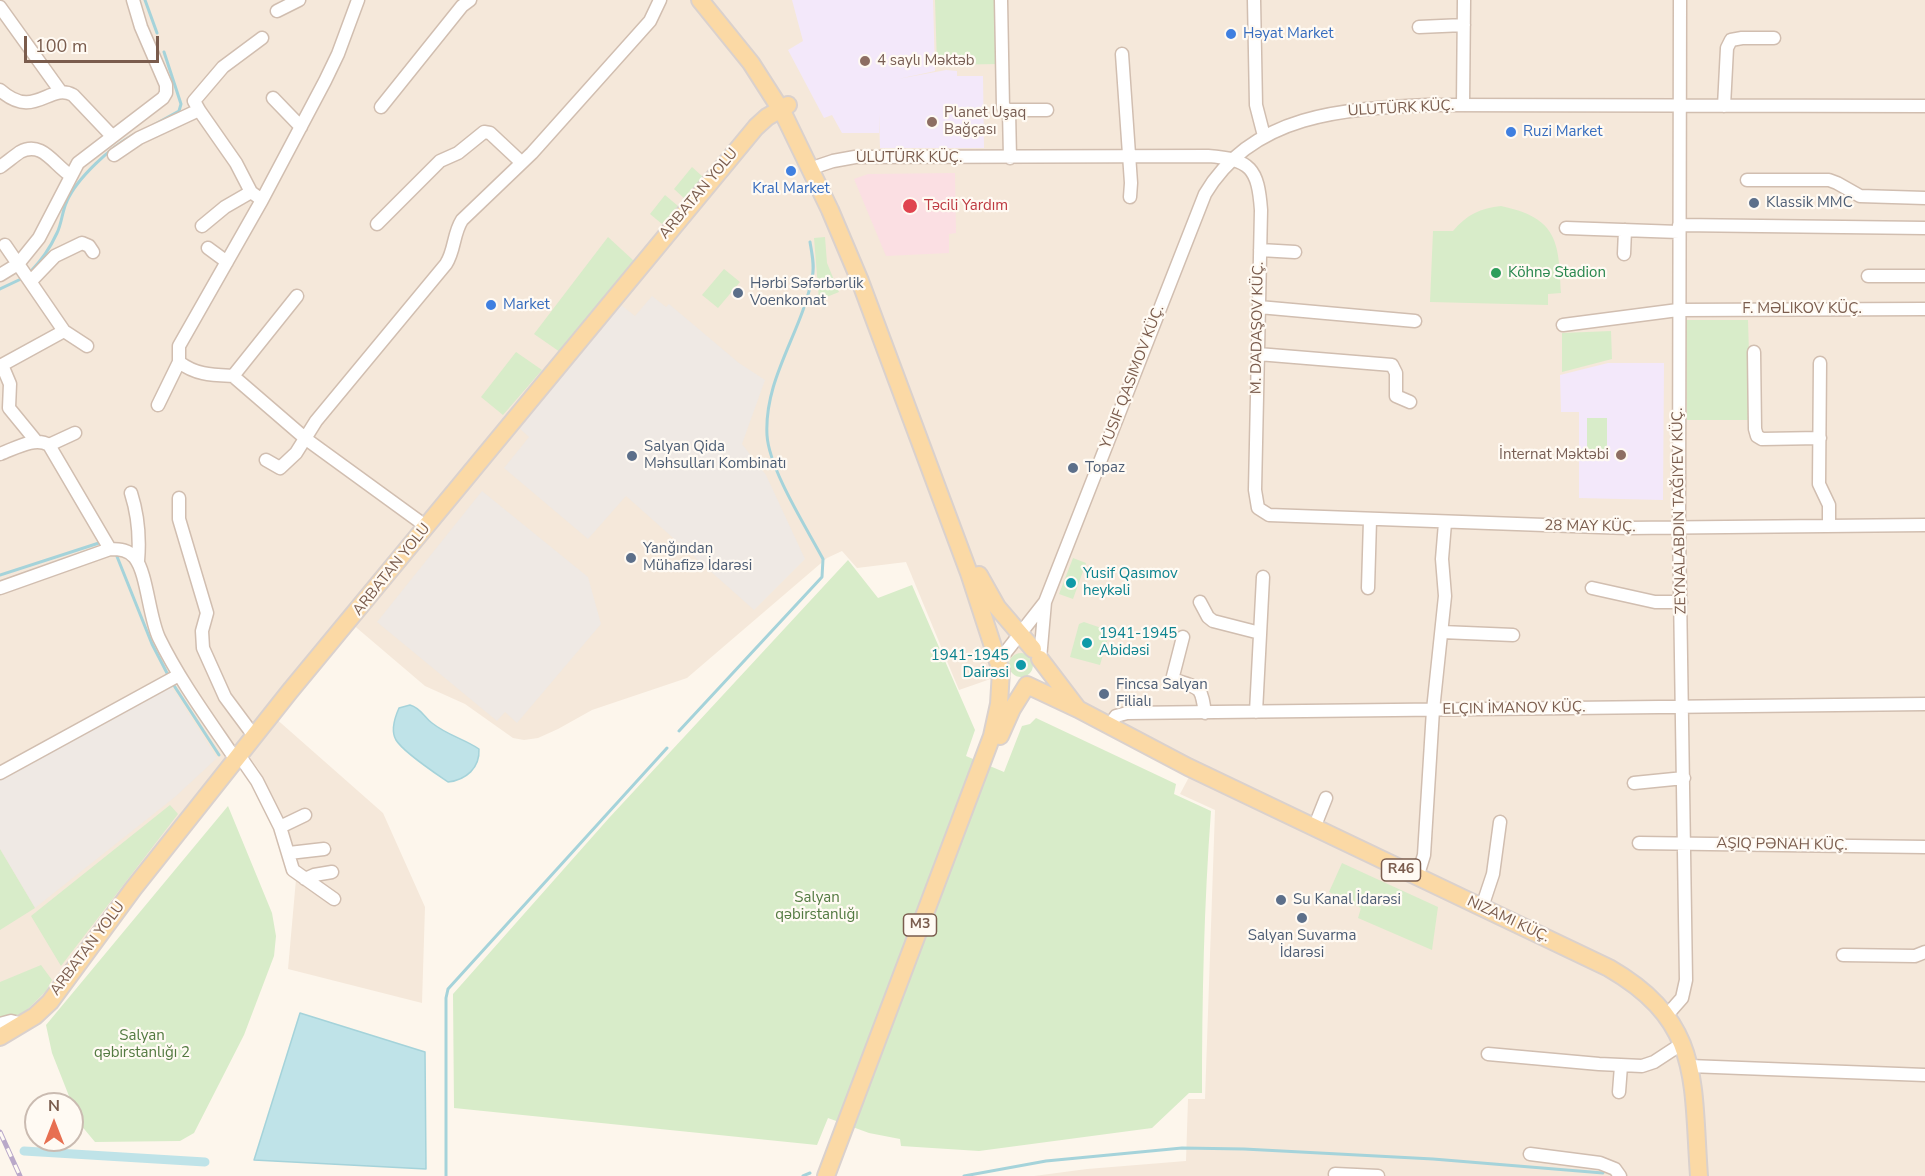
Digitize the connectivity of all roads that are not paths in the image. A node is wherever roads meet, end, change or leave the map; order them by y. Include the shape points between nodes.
1 (133, 0) edge
2 (299, 0) edge
3 (358, 0) edge
4 (470, 0) edge
5 (660, 0) edge
6 (700, 0) edge
7 (710, 0) edge
8 (1001, 0) edge
9 (1254, 0) edge
10 (1464, 0) edge
11 (1680, 0) edge
12 (0, 8) edge
13 (277, 11) dead end
14 (1464, 25) junction
15 (1419, 27) dead end
16 (262, 38) dead end
17 (1774, 38) dead end
18 (1122, 54) dead end
19 (0, 90) edge
20 (60, 93) junction
21 (273, 98) dead end
22 (1463, 105) junction
23 (381, 106) dead end
24 (1679, 106) junction
25 (1724, 106) junction
26 (1925, 106) edge
27 (784, 107) junction
28 (198, 110) junction
29 (1009, 110) junction
30 (1047, 110) dead end
31 (301, 127) junction
32 (112, 136) junction
33 (1264, 136) junction
34 (114, 155) dead end
35 (1130, 156) junction
36 (1010, 158) junction
37 (1233, 159) junction
38 (521, 162) junction
39 (818, 166) junction
40 (0, 167) edge
41 (70, 175) junction
42 (1747, 180) dead end
43 (251, 192) junction
44 (1130, 197) dead end
45 (1925, 198) edge
46 (262, 200) junction
47 (377, 224) dead end
48 (202, 226) dead end
49 (1566, 228) dead end
50 (1679, 228) junction
51 (1925, 228) edge
52 (1625, 230) junction
53 (5, 245) dead end
54 (208, 248) dead end
55 (1260, 250) junction
56 (93, 252) dead end
57 (1295, 252) dead end
58 (1624, 254) dead end
59 (227, 262) junction
60 (18, 264) junction
61 (0, 275) edge
62 (1868, 276) dead end
63 (1925, 276) edge
64 (31, 281) junction
65 (297, 296) dead end
66 (1259, 307) junction
67 (1925, 309) edge
68 (1678, 310) junction
69 (1415, 321) dead end
70 (1563, 325) dead end
71 (64, 331) junction
72 (87, 346) dead end
73 (1754, 352) dead end
74 (1258, 354) junction
75 (179, 362) junction
76 (1820, 363) dead end
77 (1, 364) edge
78 (233, 376) junction
79 (1410, 402) dead end
80 (158, 405) dead end
81 (75, 433) dead end
82 (1820, 438) junction
83 (306, 439) junction
84 (36, 441) junction
85 (50, 445) junction
86 (0, 454) edge
87 (266, 460) dead end
88 (131, 493) dead end
89 (179, 498) dead end
90 (1258, 508) joint
91 (1370, 520) junction
92 (1445, 523) junction
93 (1925, 525) edge
94 (1829, 526) junction
95 (427, 527) junction
96 (1680, 528) junction
97 (110, 549) junction
98 (138, 561) junction
99 (1263, 577) dead end
100 (0, 588) edge
101 (1368, 588) dead end
102 (1592, 588) dead end
103 (1045, 602) junction
104 (1200, 602) dead end
105 (1681, 602) junction
106 (1442, 632) junction
107 (1260, 633) junction
108 (1020, 634) junction
109 (1513, 635) dead end
110 (1183, 637) dead end
111 (1005, 653) junction
112 (1036, 654) junction
113 (1001, 671) junction
114 (178, 675) junction
115 (1027, 685) junction
116 (1925, 704) edge
117 (1683, 706) junction
118 (1077, 709) junction
119 (1433, 710) junction
120 (1256, 712) junction
121 (1205, 713) junction
122 (1109, 726) junction
123 (254, 736) junction
124 (238, 758) junction
125 (0, 773) edge
126 (1684, 778) junction
127 (1634, 783) dead end
128 (1326, 798) dead end
129 (305, 815) dead end
130 (1500, 822) dead end
131 (280, 827) junction
132 (1314, 828) junction
133 (1639, 843) dead end
134 (1685, 844) junction
135 (1925, 848) edge
136 (324, 849) dead end
137 (289, 853) junction
138 (332, 872) dead end
139 (1417, 878) junction
140 (305, 879) junction
141 (334, 899) dead end
142 (1482, 907) junction
143 (1843, 955) dead end
144 (1924, 955) edge
145 (1667, 1015) junction
146 (0, 1024) edge
147 (23, 1024) junction
148 (0, 1037) edge
149 (1683, 1043) junction
150 (1488, 1054) dead end
151 (1621, 1066) junction
152 (1689, 1066) junction
153 (1925, 1075) edge
154 (1619, 1092) dead end
155 (1530, 1154) dead end
156 (1335, 1174) dead end
157 (826, 1176) edge
158 (834, 1176) edge
159 (1378, 1176) edge
160 (1620, 1176) edge
161 (1700, 1176) edge

1 - 32 street via 166,93
2 - 13 street
3 - 31 street via 338,54
4 - 23 street
5 - 38 street via 650,21
6 - 27 main road
7 - 27 main road via 757,59
8 - 29 street via 1002,104
9 - 33 street via 1256,105
10 - 14 street
11 - 24 street
12 - 20 street
14 - 15 street
14 - 22 street
16 - 28 street via 223,67 194,101
17 - 25 street via 1731,40 1726,48
18 - 35 street
19 - 20 street via 22,103
20 - 32 street via 73,95
21 - 31 street
22 - 24 street, ULUTÜRK KÜÇ.
22 - 33 street, ULUTÜRK KÜÇ. via 1346,111 1289,125
24 - 25 street, ULUTÜRK KÜÇ.
24 - 50 street
25 - 26 street, ULUTÜRK KÜÇ.
27 - 39 main road
27 - 95 main road, ARBATAN YOLU via 761,121 738,147
27 - 113 main road via 860,280 966,564
28 - 34 street via 139,138
28 - 43 street via 236,163
29 - 30 street
29 - 36 street
31 - 46 street
32 - 41 street via 78,163
33 - 37 street, ULUTÜRK KÜÇ.
35 - 36 street, ULUTÜRK KÜÇ.
35 - 37 street, ULUTÜRK KÜÇ.
35 - 44 street
36 - 39 street, ULUTÜRK KÜÇ. via 855,158
37 - 55 street, M. DADAŞOV KÜÇ. via 1246,165 1258,182
37 - 103 street via 1211,183 1198,209
38 - 47 street via 490,133 484,132 458,153 440,161
38 - 83 street via 462,220 446,264 316,421
39 - 108 main road via 866,278 979,575 993,601
40 - 41 street via 33,148 42,150
41 - 60 street via 39,238
42 - 45 street via 1829,180 1860,196
43 - 46 street
43 - 48 street
46 - 59 street
49 - 52 street
50 - 51 street
50 - 52 street
50 - 68 street
52 - 58 street
53 - 60 street
54 - 59 street
55 - 57 street
55 - 66 street, M. DADAŞOV KÜÇ.
56 - 64 street via 82,243 61,252
59 - 75 street via 179,346
60 - 61 street
60 - 64 street
62 - 63 street
64 - 71 street
65 - 78 street
66 - 69 street
66 - 74 street, M. DADAŞOV KÜÇ.
67 - 68 street, F. MƏLIKOV KÜÇ.
68 - 70 street, F. MƏLIKOV KÜÇ.
68 - 96 street
71 - 72 street
71 - 77 street
73 - 82 street via 1757,436
74 - 79 street via 1392,365 1396,396
74 - 90 street, M. DADAŞOV KÜÇ.
75 - 78 street via 202,374
75 - 80 street
76 - 82 street
77 - 84 street via 10,384 9,408
78 - 83 street
81 - 85 street
82 - 94 street via 1820,483 1829,505
83 - 87 street via 283,466
83 - 95 street
84 - 85 street
84 - 86 street
85 - 97 street
88 - 98 street via 136,509
89 - 123 street via 178,519 207,614 202,631 204,648 225,696
90 - 91 street, 28 MAY KÜÇ. via 1279,517
91 - 92 street, 28 MAY KÜÇ.
91 - 101 street
92 - 96 street, 28 MAY KÜÇ.
92 - 106 street
93 - 94 street, 28 MAY KÜÇ.
94 - 96 street, 28 MAY KÜÇ.
95 - 123 main road, ARBATAN YOLU
96 - 105 street
97 - 98 street via 129,552
97 - 100 street
98 - 114 street via 154,624
99 - 107 street
102 - 105 street via 1655,602
103 - 108 street
103 - 112 street
104 - 107 street via 1213,621
105 - 117 street
106 - 109 street
106 - 119 street
107 - 120 street
108 - 111 street
108 - 112 main road
110 - 121 street via 1173,676 1197,687 1202,693
111 - 112 main road via 1021,645
111 - 113 main road
112 - 115 main road via 1041,666 1037,678
112 - 118 main road
113 - 115 main road via 1008,682
113 - 157 main road, M3 via 992,736
114 - 124 street
114 - 125 street
115 - 118 main road, NIZAMI KÜÇ.
115 - 158 main road via 999,737
116 - 117 street, ELÇIN İMANOV KÜÇ.
117 - 119 street, ELÇIN İMANOV KÜÇ.
117 - 126 street
118 - 122 main road, NIZAMI KÜÇ. / R46
119 - 120 street, ELÇIN İMANOV KÜÇ.
119 - 139 street via 1424,855
120 - 121 street, ELÇIN İMANOV KÜÇ.
121 - 122 street, ELÇIN İMANOV KÜÇ. via 1121,713
122 - 132 main road, NIZAMI KÜÇ. / R46
123 - 124 main road, ARBATAN YOLU
124 - 131 street via 257,781
124 - 147 main road, ARBATAN YOLU via 50,1002
126 - 127 street
126 - 134 street
128 - 132 street
129 - 131 street
130 - 142 street
131 - 137 street
132 - 139 main road, NIZAMI KÜÇ. / R46
133 - 134 street
134 - 135 street
134 - 145 street via 1686,980 1682,998
136 - 137 street
137 - 140 street via 293,870
138 - 140 street
139 - 142 main road, NIZAMI KÜÇ. / R46
140 - 141 street
142 - 145 main road, NIZAMI KÜÇ. / R46 via 1625,978
143 - 144 street
145 - 149 main road, NIZAMI KÜÇ. / R46
146 - 147 street
147 - 148 main road, ARBATAN YOLU
149 - 151 street via 1654,1062
149 - 152 main road, NIZAMI KÜÇ. / R46
150 - 151 street
151 - 154 street
152 - 153 street
152 - 161 main road, R46
155 - 160 street via 1600,1163 1615,1169
156 - 159 street

